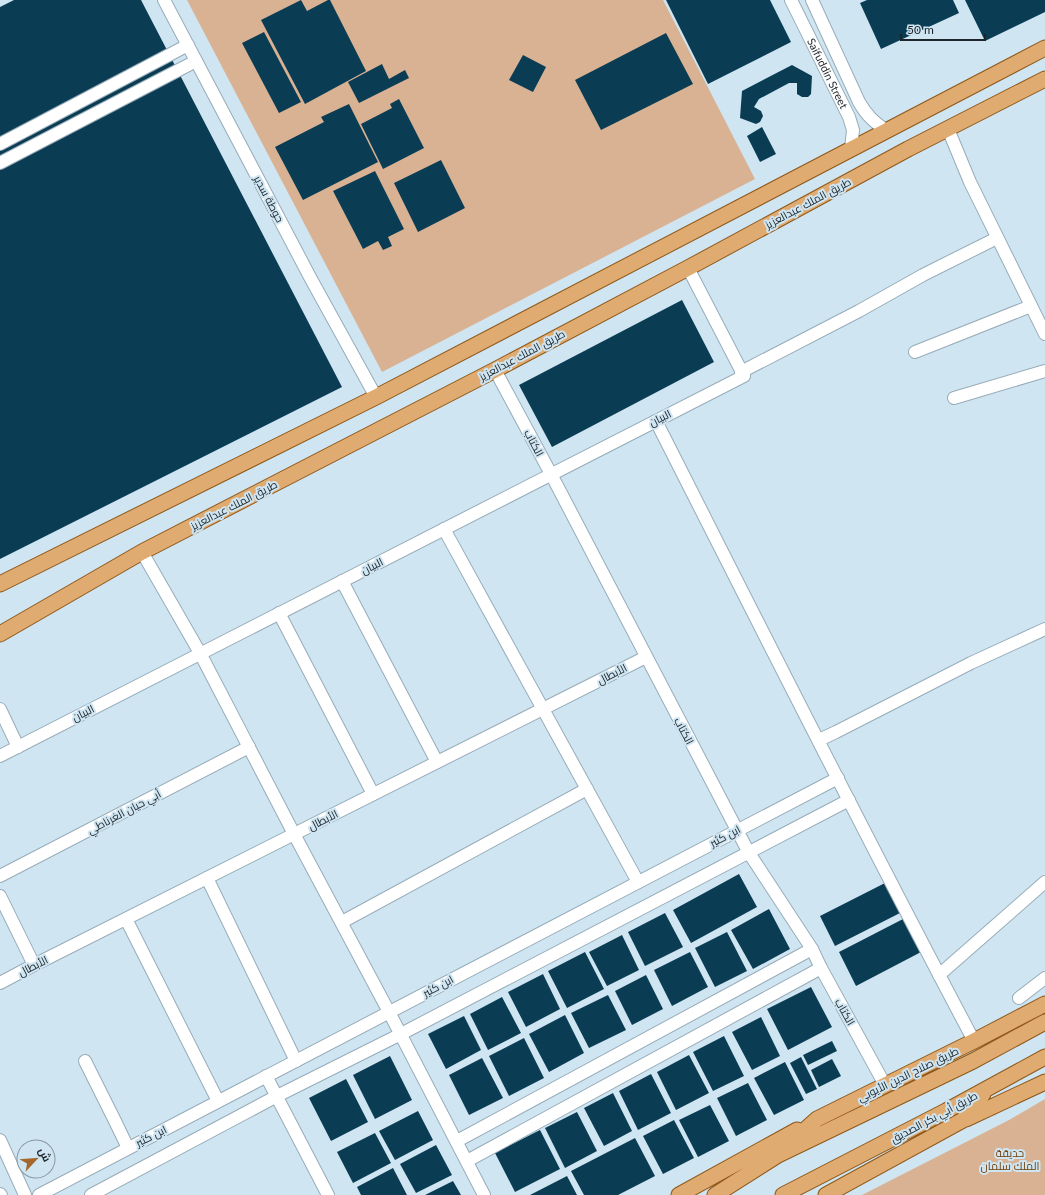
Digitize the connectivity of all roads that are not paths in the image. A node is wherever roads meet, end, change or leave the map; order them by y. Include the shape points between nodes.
1 (164, 0) edge
2 (791, 0) edge
3 (812, 0) edge
4 (188, 45) junction
5 (1045, 48) edge
6 (196, 61) junction
7 (1045, 78) edge
8 (948, 129) junction
9 (887, 131) junction
10 (0, 144) edge
11 (851, 149) junction
12 (0, 163) edge
13 (997, 238) junction
14 (688, 268) junction
15 (1037, 310) edge
16 (1045, 334) edge
17 (915, 352) dead end
18 (495, 370) junction
19 (1045, 371) edge
20 (743, 374) junction
21 (376, 397) junction
22 (954, 398) dead end
23 (656, 421) junction
24 (551, 474) junction
25 (444, 529) junction
26 (142, 552) junction
27 (342, 581) junction
28 (0, 584) edge
29 (279, 613) junction
30 (1045, 629) edge
31 (0, 634) edge
32 (200, 653) junction
33 (646, 657) junction
34 (0, 709) edge
35 (543, 709) junction
36 (818, 740) junction
37 (18, 746) junction
38 (249, 747) junction
39 (0, 756) edge
40 (437, 762) junction
41 (838, 778) junction
42 (587, 789) junction
43 (373, 794) junction
44 (849, 800) junction
45 (737, 830) junction
46 (294, 834) junction
47 (748, 853) junction
48 (0, 876) edge
49 (207, 878) junction
50 (638, 882) junction
51 (1045, 882) edge
52 (0, 896) edge
53 (126, 919) junction
54 (342, 922) junction
55 (812, 949) junction
56 (34, 965) junction
57 (821, 968) junction
58 (939, 975) junction
59 (1045, 978) edge
60 (0, 983) edge
61 (1019, 998) dead end
62 (1045, 1004) edge
63 (390, 1012) junction
64 (1045, 1022) edge
65 (401, 1034) junction
66 (974, 1040) junction
67 (1045, 1057) edge
68 (296, 1060) junction
69 (85, 1061) dead end
70 (973, 1061) junction
71 (931, 1062) junction
72 (266, 1076) junction
73 (1045, 1082) edge
74 (885, 1085) junction
75 (987, 1089) junction
76 (276, 1096) junction
77 (218, 1101) junction
78 (817, 1119) junction
79 (963, 1120) junction
80 (0, 1140) edge
81 (457, 1142) junction
82 (128, 1148) junction
83 (778, 1155) junction
84 (467, 1161) junction
85 (849, 1183) junction
86 (788, 1192) edge
87 (25, 1195) edge
88 (39, 1195) edge
89 (91, 1195) edge
90 (328, 1195) edge
91 (484, 1195) edge
92 (679, 1195) edge
93 (715, 1195) edge
94 (826, 1195) edge

1 - 4 street, حوطة سدير
2 - 11 street, Saifuddin Street via 849,117 853,130
3 - 9 street, Saifuddin Street via 859,102 866,114
4 - 6 street, حوطة سدير
4 - 10 street
5 - 9 main road
6 - 12 street
6 - 21 street, حوطة سدير
7 - 8 main road, طريق الملك عبدالعزيز
8 - 13 street
8 - 14 main road, طريق الملك عبدالعزيز
9 - 11 main road
11 - 21 main road
13 - 15 street
13 - 20 street, البيان via 923,275
14 - 18 main road, طريق الملك عبدالعزيز
14 - 20 street
15 - 16 street
15 - 17 street
18 - 24 street, الكتاب
18 - 26 main road, طريق الملك عبدالعزيز
19 - 22 street
20 - 23 street, البيان
21 - 28 main road
23 - 24 street, البيان
23 - 36 street
24 - 25 street, البيان
24 - 33 street, الكتاب
25 - 27 street, البيان
25 - 35 street
26 - 31 main road, طريق الملك عبدالعزيز
26 - 32 street
27 - 29 street, البيان
27 - 40 street
29 - 32 street, البيان
29 - 43 street
30 - 36 street
32 - 37 street, البيان
32 - 38 street
33 - 35 street, الأبطال
33 - 45 street, الكتاب
34 - 37 street
35 - 40 street, الأبطال
35 - 42 street
36 - 41 street
37 - 39 street, البيان
38 - 46 street
38 - 48 street, أبي حيان الغرناطي
40 - 43 street, الأبطال
41 - 44 street
41 - 45 street, ابن كثير
42 - 50 street
42 - 54 street
43 - 46 street, الأبطال
44 - 47 street
44 - 58 street
45 - 47 street, الكتاب
45 - 50 street, ابن كثير
46 - 49 street, الأبطال
46 - 54 street
47 - 55 street, الكتاب
47 - 65 street
49 - 53 street, الأبطال
49 - 68 street
50 - 63 street, ابن كثير
51 - 58 street
52 - 56 street
53 - 56 street, الأبطال
53 - 77 street
54 - 63 street
55 - 57 street, الكتاب
55 - 81 street
56 - 60 street, الأبطال
57 - 74 street, الكتاب
57 - 84 street
58 - 66 street
59 - 61 street
62 - 66 main road, طريق صلاح الدين الأيوبي
63 - 65 street
63 - 68 street, ابن كثير
64 - 70 main road
65 - 76 street
65 - 81 street
66 - 71 main road, طريق صلاح الدين الأيوبي
67 - 75 main road, طريق أبي بكر الصديق
68 - 72 street, ابن كثير
69 - 82 street
70 - 71 main road
70 - 83 main road, طريق صلاح الدين الأيوبي
71 - 74 main road, طريق صلاح الدين الأيوبي
72 - 76 street
72 - 77 street, ابن كثير
73 - 79 main road
74 - 78 main road, طريق صلاح الدين الأيوبي
75 - 79 main road
75 - 86 main road, طريق أبي بكر الصديق
76 - 89 street
76 - 90 street
77 - 82 street, ابن كثير
78 - 83 main road, طريق صلاح الدين الأيوبي
78 - 92 main road
79 - 85 main road
80 - 87 street
81 - 84 street
82 - 88 street, ابن كثير
83 - 93 main road, طريق صلاح الدين الأيوبي
84 - 91 street
85 - 86 main road
85 - 94 main road

